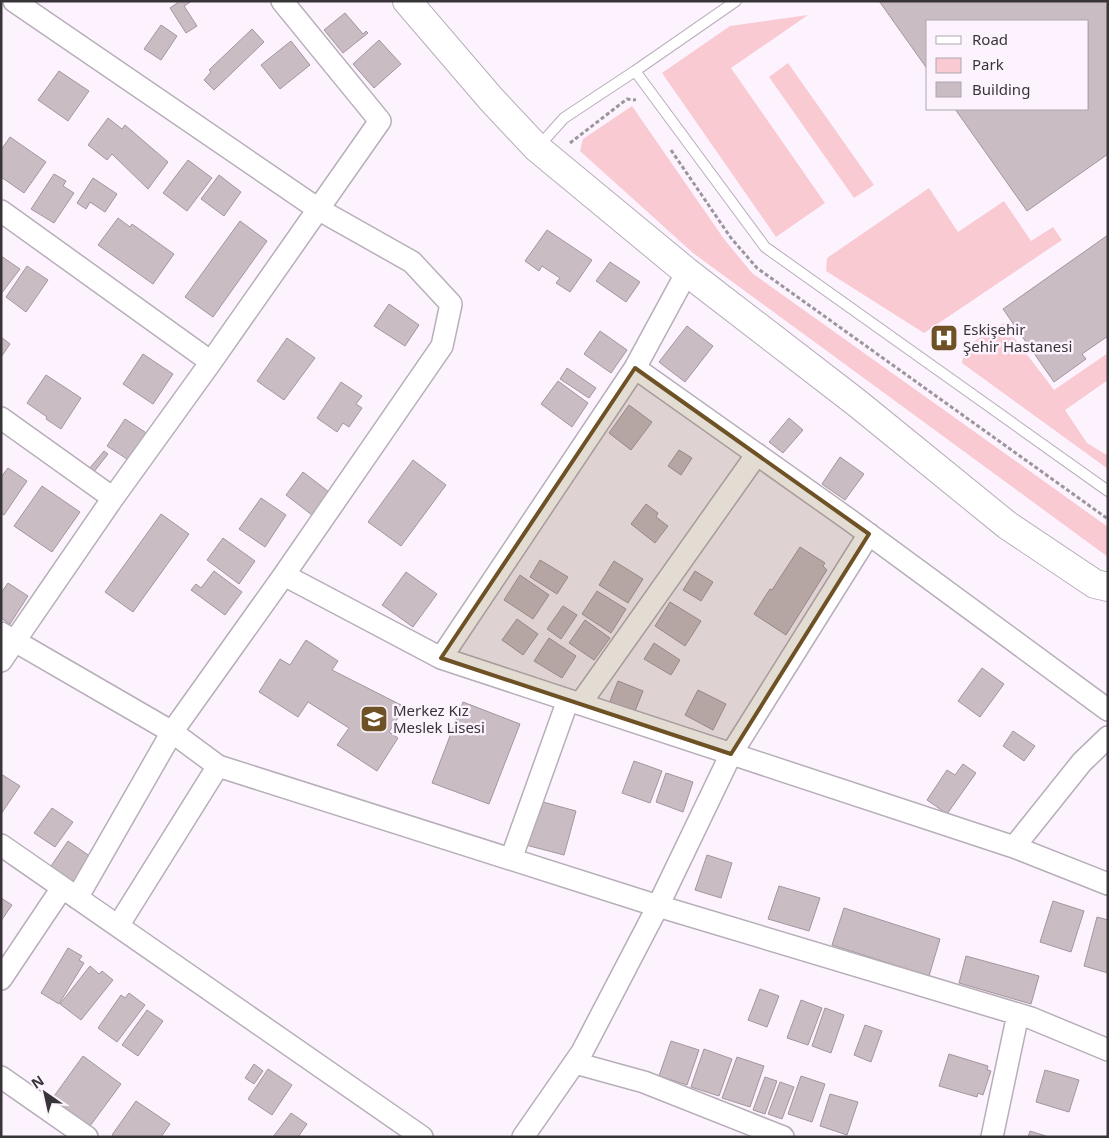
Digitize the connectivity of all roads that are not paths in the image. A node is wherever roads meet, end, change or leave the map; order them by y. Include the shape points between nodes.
1 (14, 1) edge
2 (282, 1) edge
3 (408, 1) edge
4 (736, 1) edge
5 (635, 71) junction
6 (537, 148) junction
7 (318, 209) junction
8 (1, 211) edge
9 (687, 272) junction
10 (211, 362) junction
11 (635, 368) junction
12 (1, 418) edge
13 (757, 454) junction
14 (1108, 490) edge
15 (113, 498) junction
16 (869, 534) junction
17 (284, 575) junction
18 (1108, 587) edge
19 (7, 637) edge
20 (441, 658) junction
21 (1, 661) edge
22 (574, 702) junction
23 (1108, 710) edge
24 (172, 732) junction
25 (1108, 737) edge
26 (731, 754) junction
27 (218, 766) junction
28 (1, 845) edge
29 (1014, 847) junction
30 (511, 860) junction
31 (1108, 884) edge
32 (70, 893) junction
33 (658, 906) junction
34 (118, 926) junction
35 (1, 979) edge
36 (1018, 1014) junction
37 (1108, 1050) edge
38 (574, 1063) junction
39 (3, 1081) edge
40 (87, 1137) edge
41 (422, 1137) edge
42 (523, 1137) edge
43 (783, 1137) edge
44 (992, 1137) edge

1 - 7 street
2 - 7 street via 380,121
3 - 6 street
4 - 5 lane
5 - 6 lane via 564,118
5 - 14 lane via 765,247
6 - 9 street
7 - 10 street
7 - 17 street via 412,262 451,304 442,346
8 - 10 street
9 - 11 street
9 - 18 street via 857,403 1007,525 1095,584
10 - 15 street
11 - 13 street
11 - 20 street
12 - 15 street
13 - 16 street
13 - 22 street
15 - 19 street
16 - 23 street
16 - 26 street
17 - 20 street
17 - 24 street
19 - 21 street
19 - 24 street
20 - 22 street
22 - 26 street
22 - 30 street
24 - 27 street
24 - 32 street
25 - 29 street via 1082,762
26 - 29 street
26 - 33 street
27 - 30 street
27 - 34 street
28 - 32 street
29 - 31 street
30 - 33 street
32 - 34 street
32 - 35 street
33 - 36 street
33 - 38 street
34 - 41 street
36 - 37 street
36 - 44 street
38 - 42 street
38 - 43 street via 644,1082
39 - 40 street

